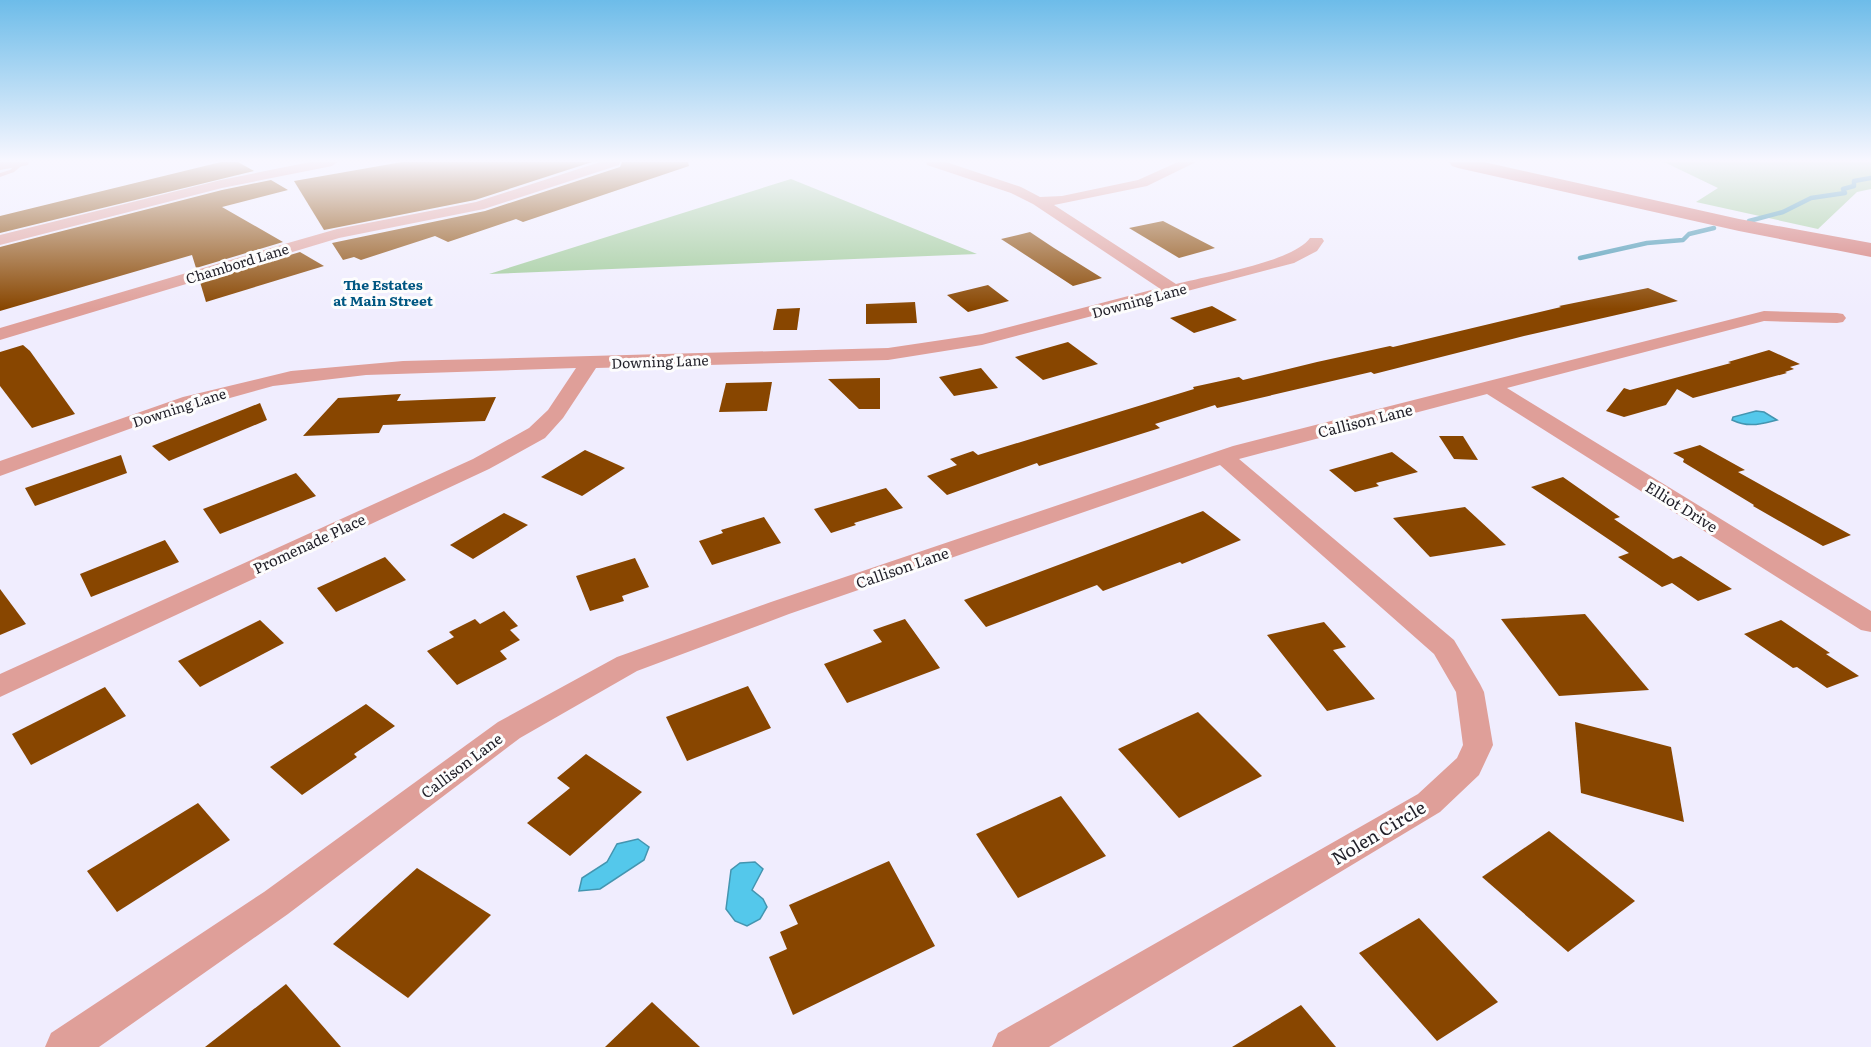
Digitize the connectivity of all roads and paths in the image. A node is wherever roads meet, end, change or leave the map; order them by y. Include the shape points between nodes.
1 (115, 211) edge
2 (454, 211) edge
3 (1061, 211) edge
4 (1676, 211) edge
5 (0, 240) edge
6 (1316, 241) dead end
7 (1871, 250) edge
8 (1174, 290) junction
9 (1837, 318) dead end
10 (0, 334) edge
11 (589, 363) junction
12 (1492, 388) junction
13 (1224, 457) junction
14 (0, 469) edge
15 (1871, 623) edge
16 (0, 686) edge
17 (65, 1047) edge
18 (1012, 1047) edge

1 - 5 street
2 - 10 street, Chambord Lane via 348,231
3 - 8 street
4 - 7 main road
6 - 8 street, Downing Lane via 1288,260
8 - 11 street, Downing Lane via 982,339 888,354
9 - 12 street, Callison Lane via 1764,316
11 - 14 street, Downing Lane via 368,369 300,375 210,395
11 - 16 street, Promenade Place via 556,414 537,433 481,464
12 - 13 street, Callison Lane
12 - 15 street, Elliot Drive
13 - 17 street, Callison Lane via 627,664 509,730 276,903
13 - 18 street, Nolen Circle via 1444,647 1470,692 1478,745 1468,766 1430,803

